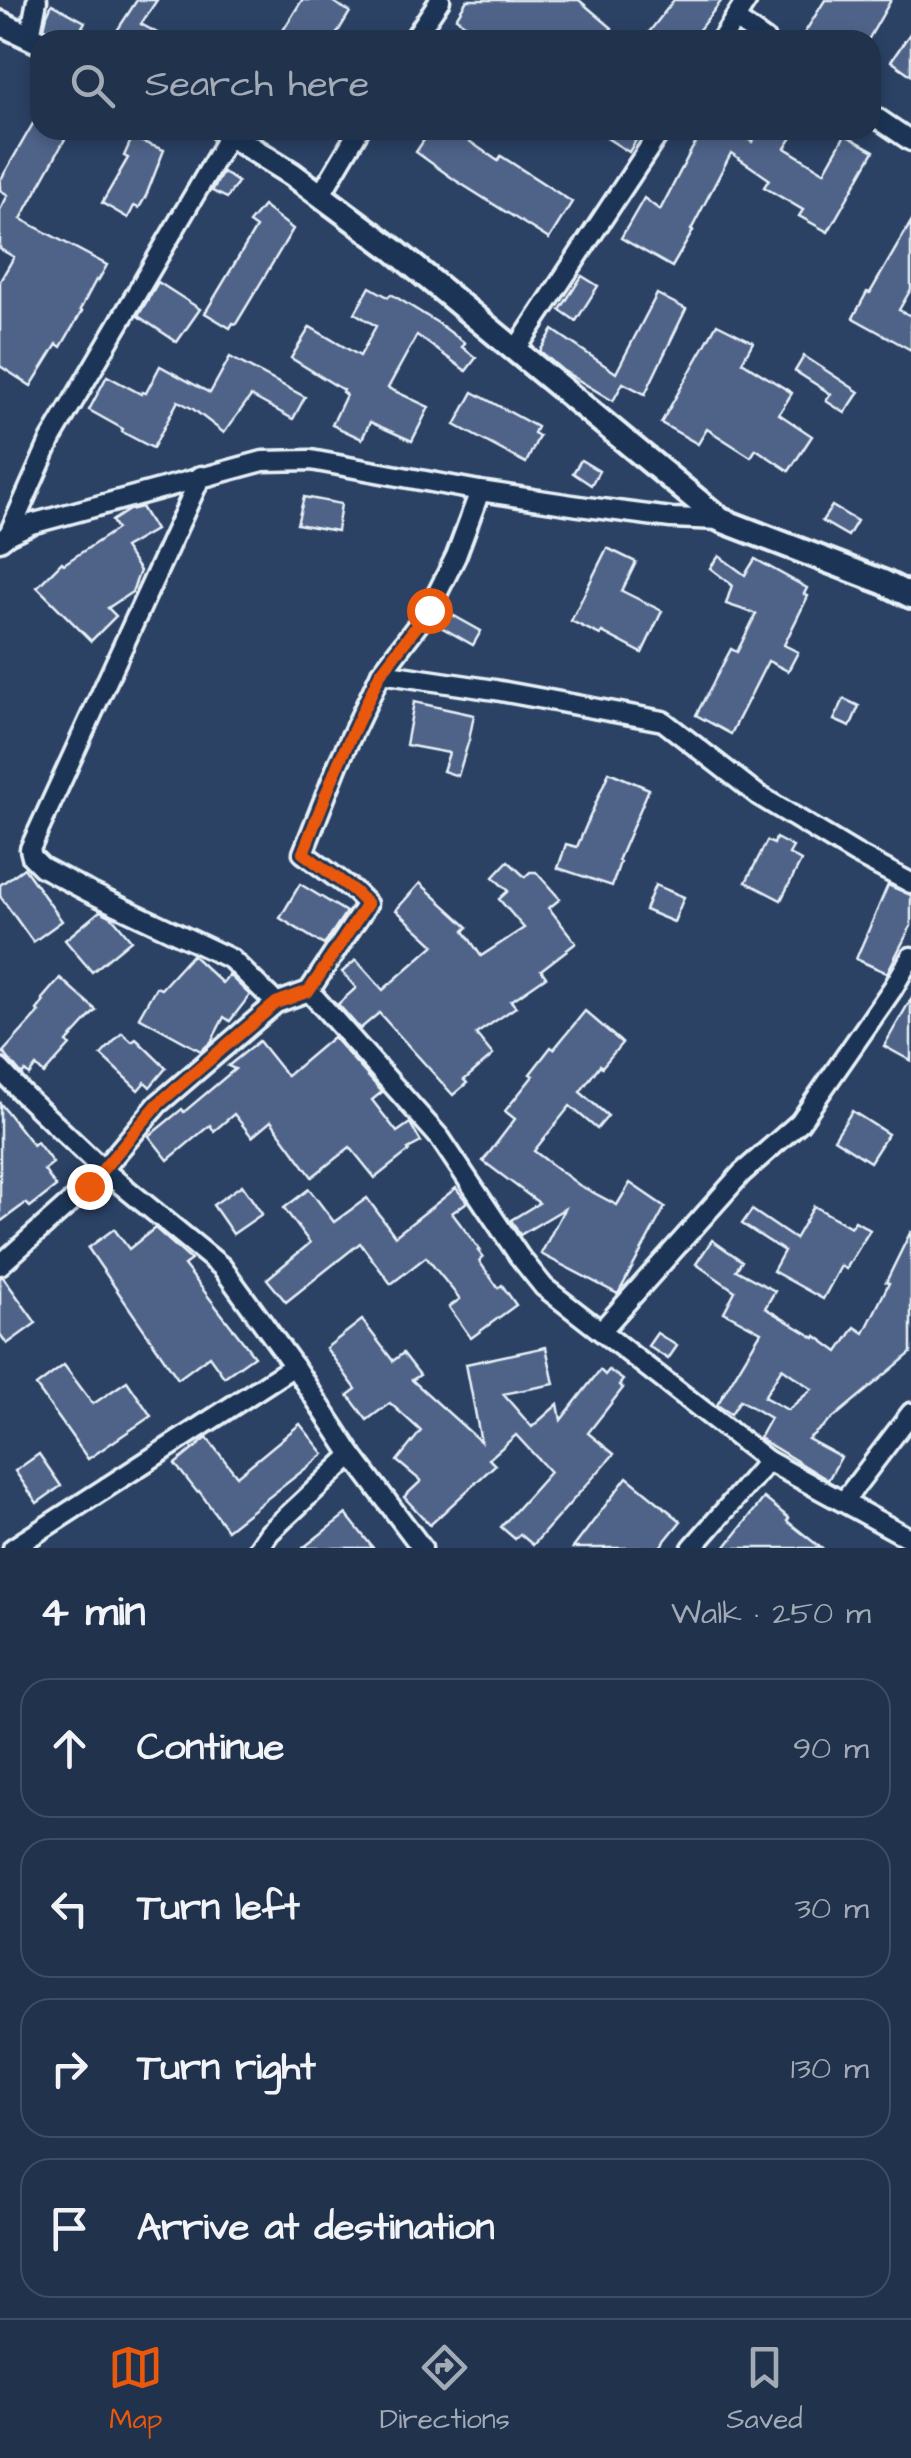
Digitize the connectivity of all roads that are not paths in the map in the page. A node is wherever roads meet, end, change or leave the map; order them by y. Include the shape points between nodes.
1 (37, 0) edge
2 (440, 0) edge
3 (747, 0) edge
4 (735, 19) junction
5 (0, 23) edge
6 (35, 30) edge
7 (420, 30) edge
8 (728, 30) edge
9 (751, 30) edge
10 (30, 37) edge
11 (881, 121) edge
12 (221, 140) edge
13 (238, 140) edge
14 (353, 140) edge
15 (655, 140) edge
16 (911, 142) edge
17 (320, 196) junction
18 (514, 351) junction
19 (202, 476) junction
20 (480, 491) junction
21 (721, 520) junction
22 (4, 538) edge
23 (911, 596) edge
24 (380, 674) junction
25 (911, 883) edge
26 (911, 957) edge
27 (309, 991) junction
28 (276, 1003) junction
29 (0, 1069) edge
30 (102, 1168) junction
31 (0, 1265) edge
32 (601, 1331) junction
33 (294, 1366) junction
34 (911, 1413) edge
35 (352, 1455) junction
36 (768, 1461) junction
37 (844, 1501) junction
38 (911, 1539) edge
39 (13, 1548) edge
40 (259, 1548) edge
41 (422, 1548) edge
42 (692, 1548) edge

1 - 6 street
2 - 7 street
3 - 4 street
4 - 8 street
4 - 9 street
5 - 10 street
11 - 16 street
12 - 22 street via 51,439
13 - 17 street
14 - 17 street
15 - 18 street
17 - 18 street
18 - 21 street
19 - 20 street via 263,460 311,460
19 - 22 street via 31,524
19 - 28 street via 30,848 42,867 86,892 231,959
20 - 21 street
20 - 24 street via 429,610
21 - 23 street
24 - 25 street via 663,722 758,795
24 - 27 street via 303,853 367,904
26 - 32 street via 800,1122 742,1173
27 - 28 street
27 - 32 street via 440,1138 544,1288
28 - 30 street via 158,1104
29 - 30 street
30 - 31 street
30 - 33 street via 222,1267
32 - 36 street
33 - 35 street
33 - 39 street
34 - 37 street
35 - 40 street
35 - 41 street
36 - 37 street
36 - 42 street
37 - 38 street

